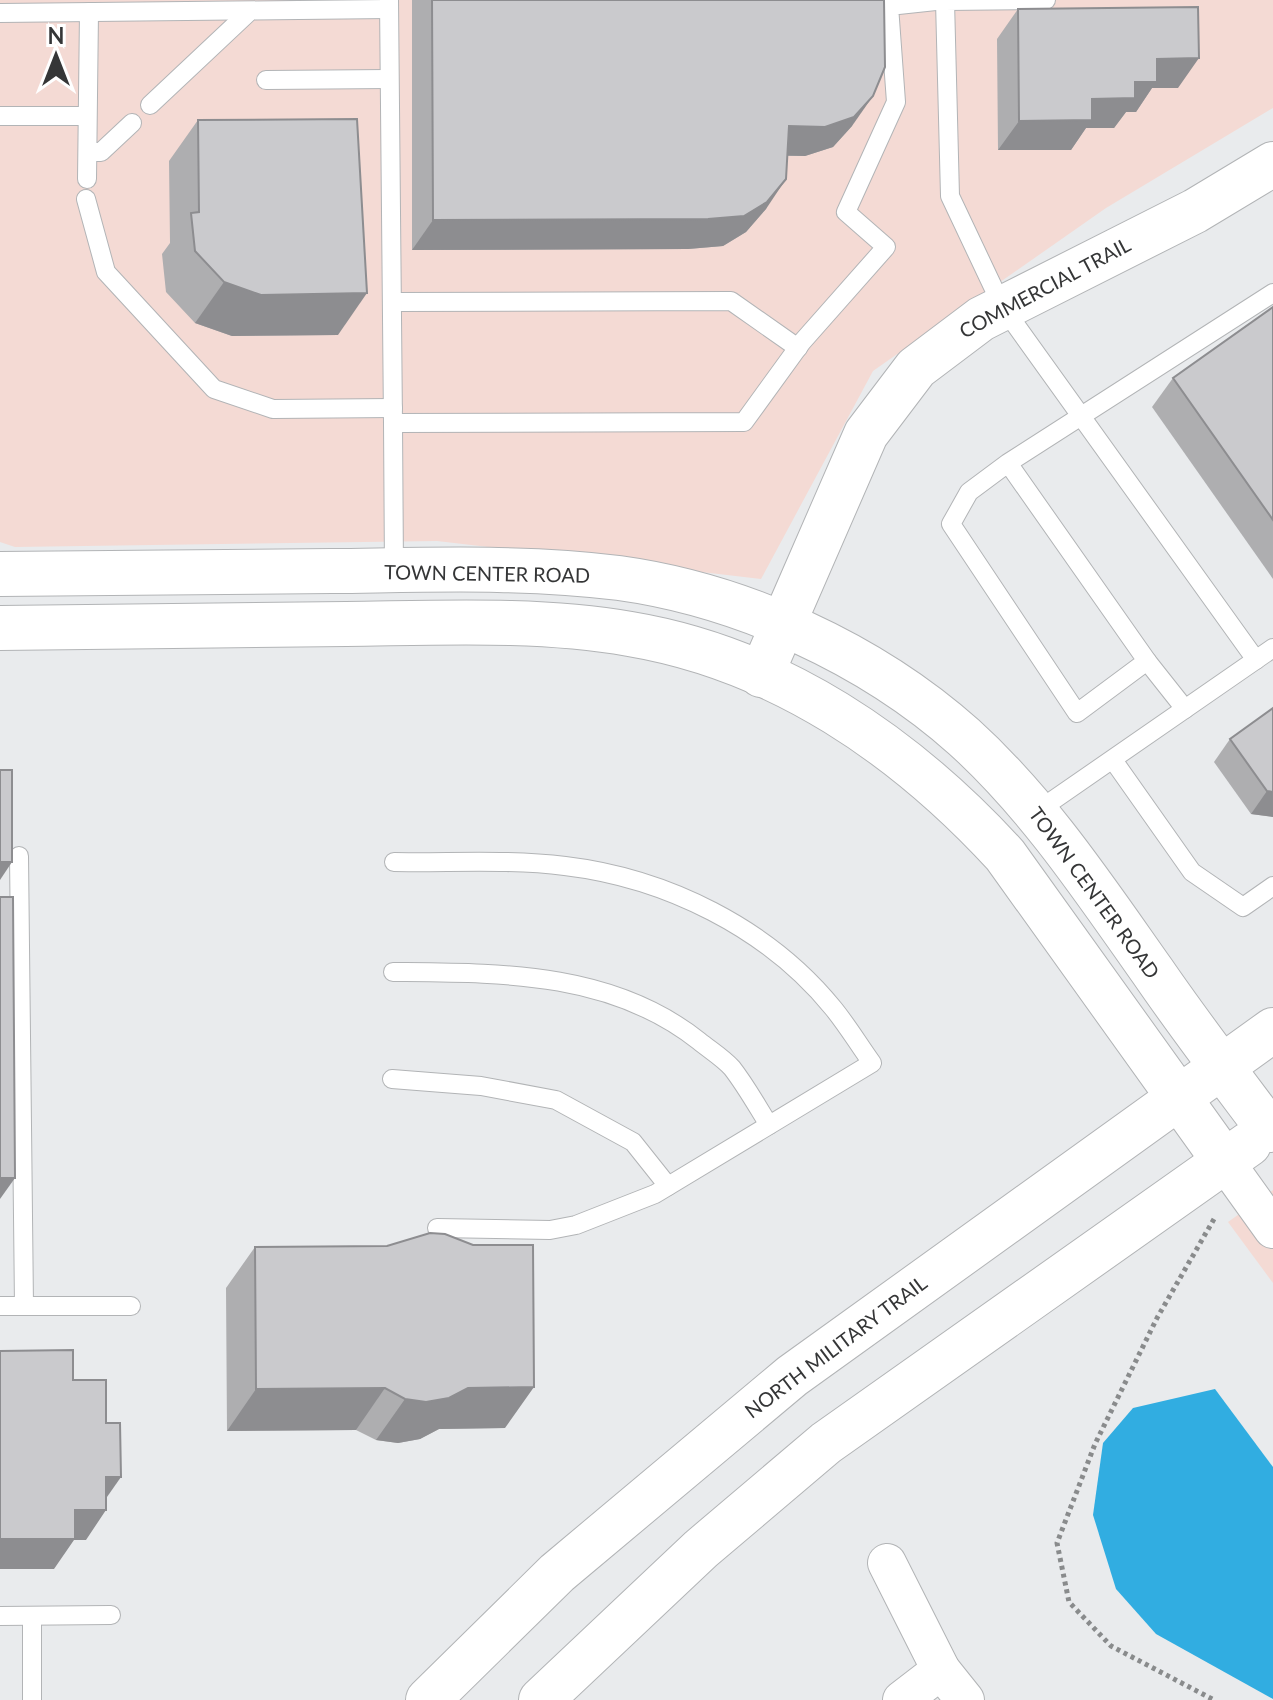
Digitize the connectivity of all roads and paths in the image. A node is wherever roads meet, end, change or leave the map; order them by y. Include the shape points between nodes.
1 (945, 0) edge
2 (1046, 0) edge
3 (389, 4) edge
4 (250, 11) junction
5 (89, 12) junction
6 (0, 13) edge
7 (389, 79) junction
8 (266, 80) dead end
9 (150, 105) dead end
10 (0, 116) edge
11 (87, 116) junction
12 (132, 123) dead end
13 (88, 152) junction
14 (1273, 164) edge
15 (87, 179) dead end
16 (86, 199) dead end
17 (1273, 293) edge
18 (392, 302) junction
19 (1002, 306) junction
20 (798, 348) junction
21 (393, 416) junction
22 (1083, 416) junction
23 (1008, 463) junction
24 (394, 571) junction
25 (0, 574) edge
26 (782, 626) junction
27 (0, 628) edge
28 (1273, 648) edge
29 (1256, 660) junction
30 (1147, 661) junction
31 (761, 675) junction
32 (1185, 709) junction
33 (1113, 760) junction
34 (1036, 812) junction
35 (19, 856) dead end
36 (394, 862) dead end
37 (1273, 886) edge
38 (393, 972) dead end
39 (0, 978) edge
40 (21, 979) junction
41 (1273, 1030) edge
42 (1221, 1067) junction
43 (392, 1079) dead end
44 (0, 1082) edge
45 (22, 1082) junction
46 (1177, 1097) junction
47 (769, 1125) junction
48 (1272, 1131) edge
49 (1225, 1162) junction
50 (0, 1175) edge
51 (23, 1175) junction
52 (668, 1186) junction
53 (1214, 1219) dead end
54 (437, 1228) dead end
55 (1273, 1229) edge
56 (0, 1306) edge
57 (24, 1306) junction
58 (131, 1306) dead end
59 (887, 1563) dead end
60 (111, 1615) dead end
61 (0, 1616) edge
62 (32, 1616) junction
63 (941, 1670) junction
64 (32, 1700) edge
65 (428, 1700) edge
66 (541, 1700) edge
67 (902, 1700) edge
68 (965, 1700) edge
69 (1214, 1700) edge

1 - 2 lane
1 - 19 lane via 950,196
1 - 20 lane via 889,6 896,102 846,212 886,247
3 - 4 lane
3 - 7 lane
4 - 5 lane
4 - 9 lane
5 - 6 lane
5 - 11 lane
7 - 8 lane
7 - 18 lane
10 - 11 lane
11 - 13 lane
12 - 13 lane via 101,152
13 - 15 lane
14 - 19 main road, COMMERCIAL TRAIL via 1195,211
16 - 21 lane via 106,272 214,389 273,409
17 - 22 lane
18 - 20 lane via 731,301
18 - 21 lane
19 - 22 lane
19 - 26 main road, COMMERCIAL TRAIL via 939,347 880,410
20 - 21 lane via 744,422
21 - 24 lane
22 - 23 lane
22 - 29 lane
23 - 30 lane
23 - 30 lane via 969,492 951,524 1077,713
24 - 25 main road, TOWN CENTER ROAD
24 - 26 main road, TOWN CENTER ROAD via 542,571 622,579 726,604
26 - 31 main road, COMMERCIAL TRAIL
26 - 34 main road, TOWN CENTER ROAD via 832,648 922,705 962,736
27 - 31 main road via 565,627 660,640
28 - 29 lane
29 - 32 lane
30 - 32 lane
31 - 46 main road via 873,736 945,791 1005,855
32 - 33 lane
33 - 34 lane
33 - 37 lane via 1192,872 1243,907
34 - 42 main road, TOWN CENTER ROAD
35 - 40 lane
36 - 47 lane via 561,865 609,873 688,898 746,932 793,967 833,1008 872,1063
38 - 47 lane via 515,974 572,983 638,1004 685,1030 730,1066
39 - 40 lane
40 - 45 lane
41 - 42 main road, NORTH MILITARY TRAIL
42 - 46 main road, NORTH MILITARY TRAIL
42 - 48 main road, TOWN CENTER ROAD
43 - 52 lane via 481,1086 556,1100 633,1142
44 - 45 lane
45 - 51 lane
46 - 49 main road
46 - 65 main road, NORTH MILITARY TRAIL via 792,1376 557,1573
47 - 52 lane
48 - 49 main road
49 - 55 street
49 - 66 main road via 826,1443 701,1549
50 - 51 lane
51 - 57 lane
52 - 54 lane via 563,1227
53 - 69 path via 1101,1431 1057,1543 1069,1602 1111,1646
56 - 57 lane
57 - 58 lane
59 - 63 street
60 - 62 lane
61 - 62 lane
62 - 64 lane
63 - 67 street
63 - 68 street

